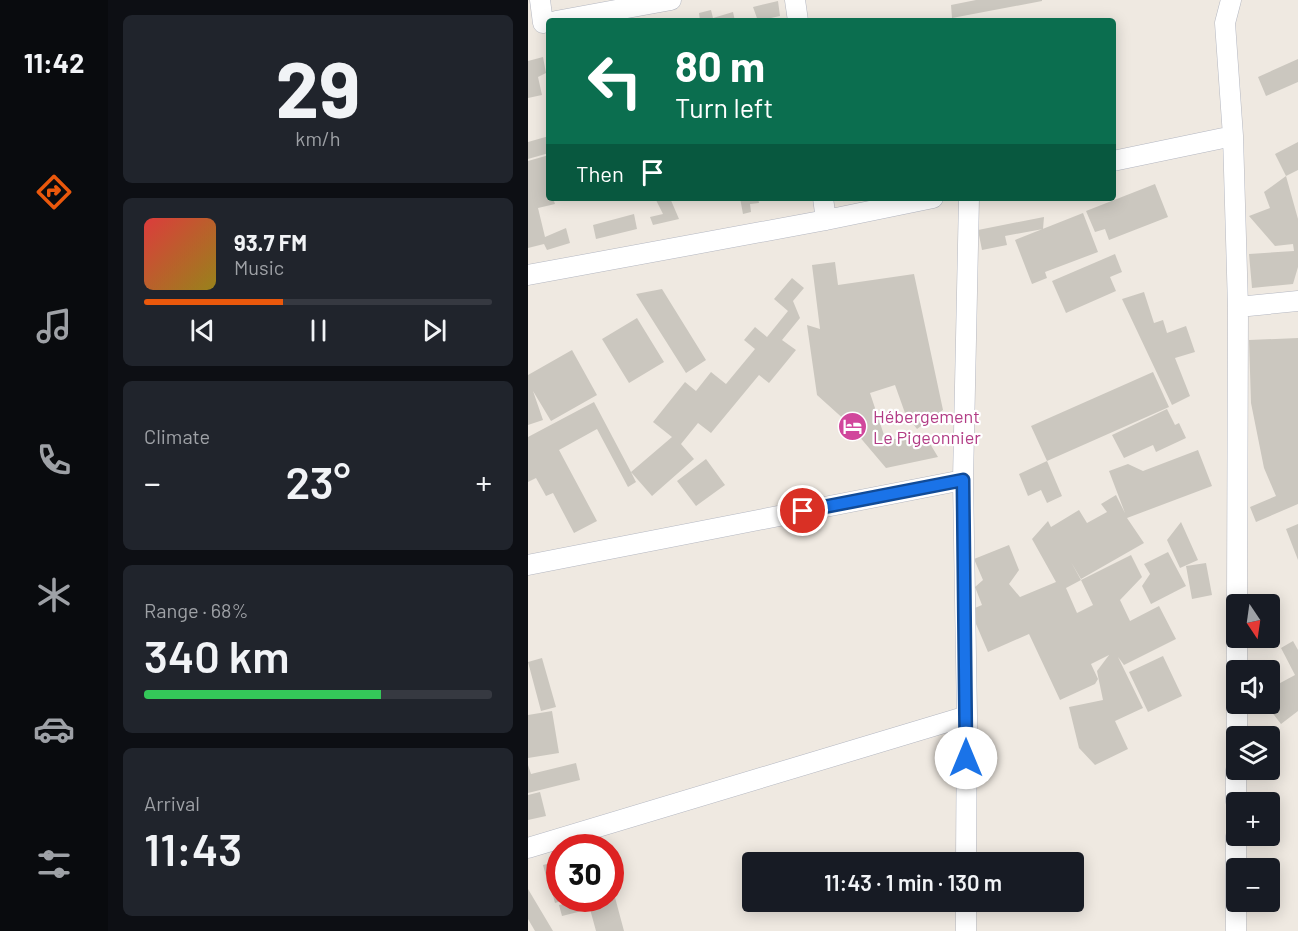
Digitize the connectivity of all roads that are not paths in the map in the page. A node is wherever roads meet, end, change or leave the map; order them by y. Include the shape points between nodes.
1 (540, 0) edge
2 (671, 0) edge
3 (795, 0) edge
4 (1231, 0) edge
5 (572, 18) edge
6 (798, 18) edge
7 (544, 23) edge
8 (1233, 136) junction
9 (1116, 160) edge
10 (823, 201) edge
11 (918, 201) edge
12 (969, 201) edge
13 (826, 220) junction
14 (528, 275) edge
15 (1298, 301) edge
16 (1238, 307) junction
17 (963, 480) junction
18 (528, 565) edge
19 (1237, 594) edge
20 (967, 716) junction
21 (1236, 846) edge
22 (528, 848) edge
23 (966, 852) edge
24 (966, 912) edge
25 (966, 931) edge
26 (1236, 931) edge

1 - 7 street
2 - 5 street
3 - 6 street
4 - 8 street via 1225,23
8 - 9 street
8 - 16 street
10 - 13 street
11 - 13 street
12 - 17 street
13 - 14 street
15 - 16 street
16 - 19 street
17 - 18 street
17 - 20 street
20 - 22 street
20 - 23 street
21 - 26 street
24 - 25 street

